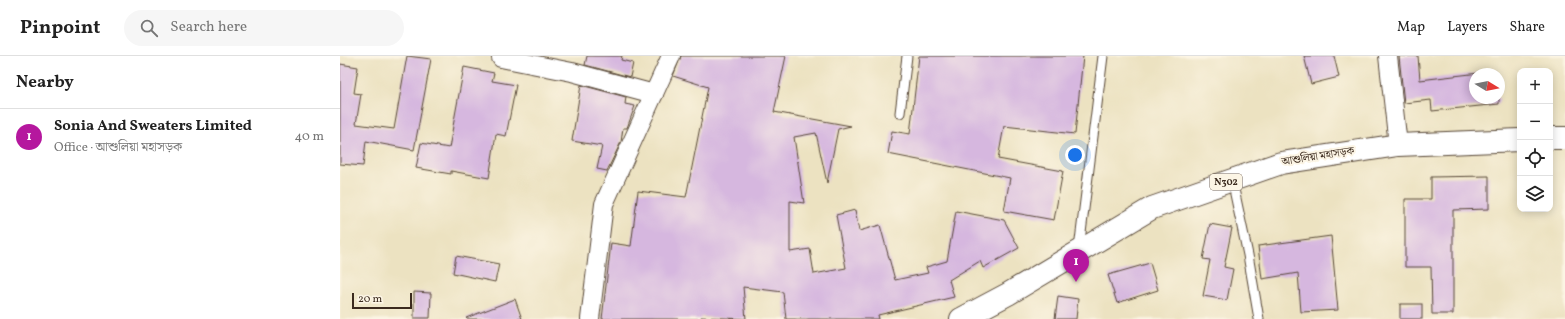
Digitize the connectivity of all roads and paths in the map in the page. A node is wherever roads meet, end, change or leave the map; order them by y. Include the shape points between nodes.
1 (501, 56) edge
2 (671, 56) edge
3 (906, 56) edge
4 (1104, 56) edge
5 (1388, 56) edge
6 (654, 94) junction
7 (900, 113) dead end
8 (1553, 138) edge
9 (1565, 138) edge
10 (1517, 140) edge
11 (1398, 144) junction
12 (1232, 180) junction
13 (1078, 252) junction
14 (590, 319) edge
15 (961, 319) edge
16 (1259, 319) edge

1 - 6 street
2 - 6 street
3 - 7 lane
4 - 13 lane
5 - 11 street
6 - 14 street via 604,204
8 - 9 highway
10 - 11 highway, আশুলিয়া মহাসড়ক / N302
11 - 12 highway, আশুলিয়া মহাসড়ক / N302 via 1281,162
12 - 13 highway, আশুলিয়া মহাসড়ক / N302 via 1152,208
12 - 16 lane
13 - 15 highway, আশুলিয়া মহাসড়ক / N302

